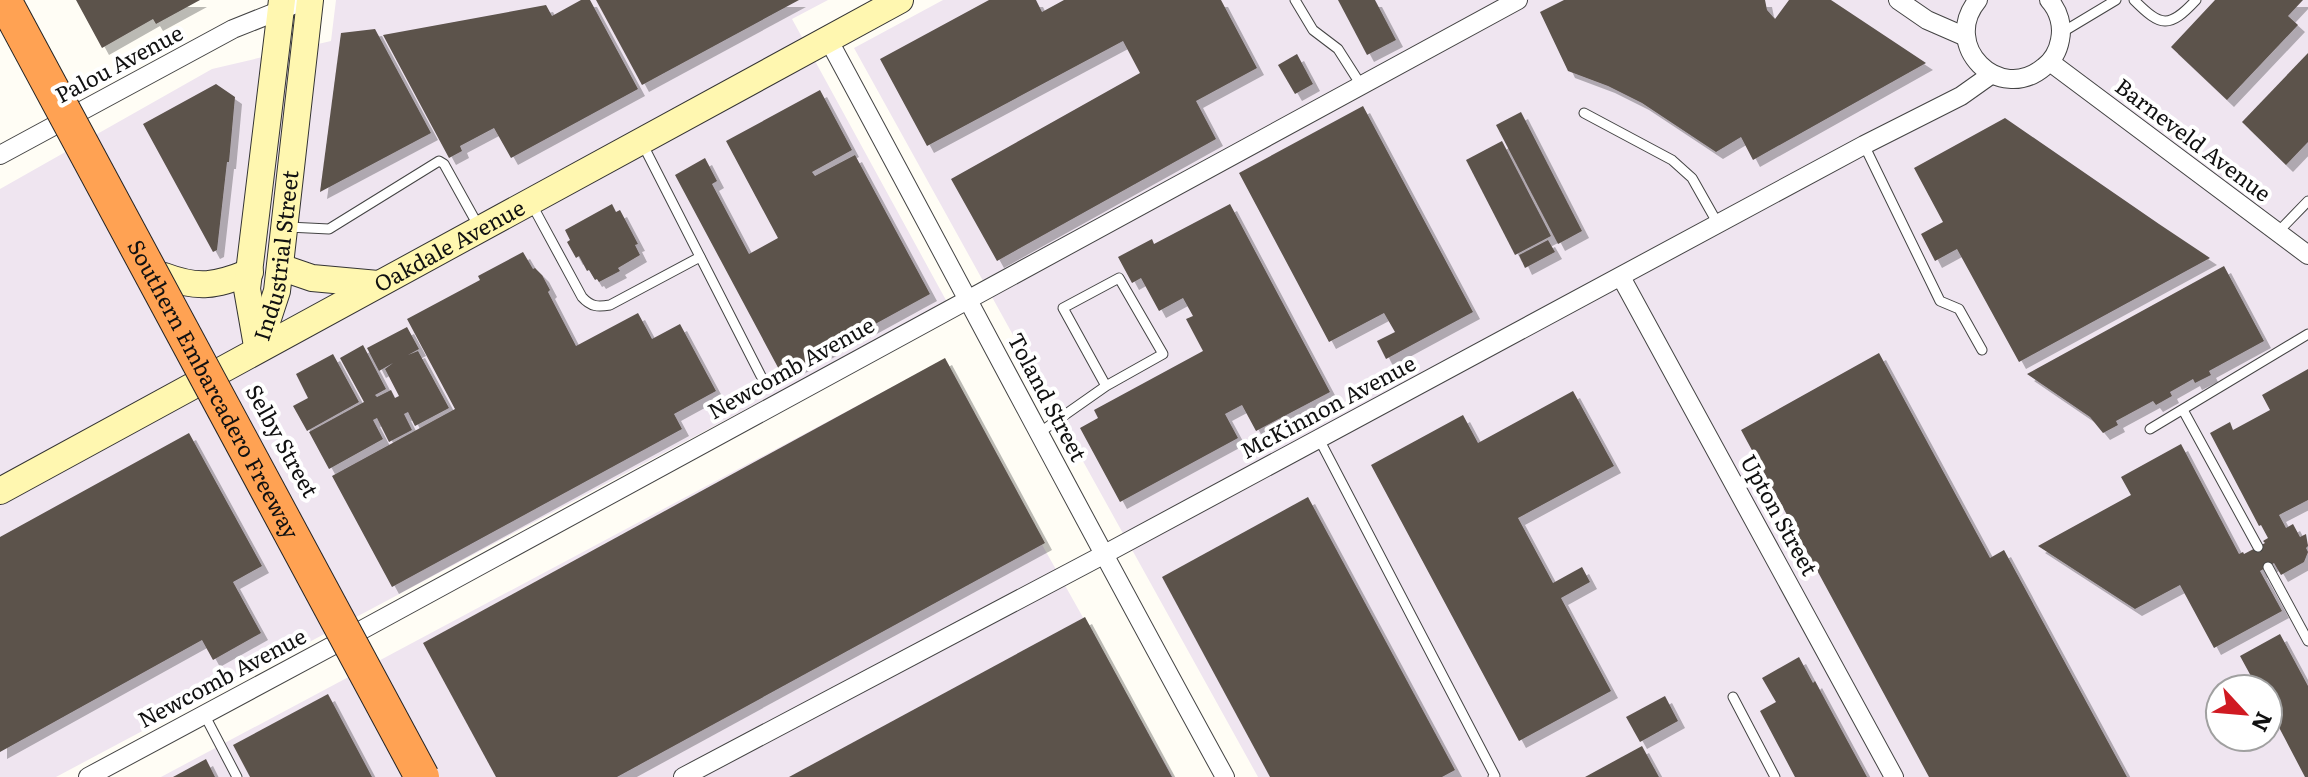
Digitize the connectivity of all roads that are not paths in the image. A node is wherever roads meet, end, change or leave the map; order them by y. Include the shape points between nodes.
1 (4, 0) edge
2 (18, 0) edge
3 (308, 0) edge
4 (900, 0) edge
5 (1295, 0) edge
6 (1518, 0) edge
7 (1898, 0) edge
8 (1978, 0) edge
9 (2049, 0) edge
10 (2116, 0) edge
11 (2134, 0) edge
12 (2196, 0) edge
13 (282, 5) edge
14 (2061, 33) junction
15 (1966, 37) junction
16 (828, 39) junction
17 (2050, 62) junction
18 (1992, 74) junction
19 (1361, 85) junction
20 (1584, 113) dead end
21 (76, 114) junction
22 (642, 142) junction
23 (1864, 145) junction
24 (0, 155) edge
25 (2308, 201) edge
26 (531, 203) junction
27 (1718, 224) junction
28 (284, 227) junction
29 (481, 230) junction
30 (2277, 233) junction
31 (2308, 255) edge
32 (700, 257) junction
33 (280, 267) junction
34 (250, 272) junction
35 (164, 276) junction
36 (1621, 277) junction
37 (381, 284) junction
38 (968, 298) junction
39 (2308, 334) edge
40 (258, 349) junction
41 (1982, 350) dead end
42 (218, 374) junction
43 (761, 376) dead end
44 (1106, 386) junction
45 (2183, 410) junction
46 (2150, 429) dead end
47 (1039, 433) junction
48 (1319, 439) junction
49 (0, 491) edge
50 (2258, 547) dead end
51 (1103, 555) junction
52 (2268, 567) dead end
53 (358, 632) junction
54 (2308, 641) edge
55 (1733, 697) dead end
56 (204, 714) junction
57 (88, 777) edge
58 (237, 777) edge
59 (422, 777) edge
60 (437, 777) edge
61 (683, 777) edge
62 (1225, 777) edge
63 (1493, 777) edge
64 (1775, 777) edge
65 (1894, 777) edge

1 - 59 highway, Southern Embarcadero Freeway, bridge
2 - 21 street, Selby Street
2 - 60 highway, Southern Embarcadero Freeway
3 - 13 street, Palou Avenue
3 - 28 main road, Industrial Street
4 - 16 main road, Oakdale Avenue
5 - 19 lane via 1313,30 1338,49
6 - 19 street, Newcomb Avenue
7 - 15 street
8 - 15 street
9 - 14 street via 2060,18
10 - 14 lane
11 - 12 lane via 2151,17 2166,22 2176,20
13 - 21 street, Palou Avenue
13 - 34 main road, Industrial Street
14 - 17 street
15 - 18 street via 1979,65
16 - 22 main road, Oakdale Avenue
16 - 38 street, Toland Street
17 - 18 street via 2023,78
17 - 30 street, Barneveld Avenue
18 - 23 street, McKinnon Avenue via 1961,96
19 - 38 street, Newcomb Avenue
20 - 27 lane via 1672,160 1692,178
21 - 24 street, Palou Avenue
21 - 35 street, Selby Street
22 - 26 main road, Oakdale Avenue
22 - 32 lane
23 - 27 street, McKinnon Avenue
23 - 41 lane via 1940,301 1959,309
25 - 30 lane
26 - 29 main road, Oakdale Avenue
26 - 32 lane via 589,304 610,305
27 - 36 street, McKinnon Avenue
28 - 29 lane via 329,229 439,161
28 - 33 main road, Industrial Street
29 - 37 main road, Oakdale Avenue
30 - 31 street, Barneveld Avenue
32 - 43 lane
33 - 37 main road via 312,278
33 - 40 main road, Industrial Street
34 - 35 main road via 206,285
34 - 40 main road, Industrial Street via 247,289
35 - 42 street, Selby Street
36 - 48 street, McKinnon Avenue
36 - 65 street, Upton Street
37 - 40 main road, Oakdale Avenue
38 - 47 street, Toland Street
38 - 53 street, Newcomb Avenue
39 - 45 lane
40 - 42 main road, Oakdale Avenue
42 - 49 main road, Oakdale Avenue
42 - 53 street, Selby Street
44 - 44 lane via 1063,308 1119,278 1163,354
44 - 47 lane
45 - 46 lane
45 - 50 lane
47 - 51 street, Toland Street
48 - 51 street, McKinnon Avenue
48 - 63 lane
51 - 61 street, McKinnon Avenue
51 - 62 street, Toland Street
52 - 54 lane
53 - 56 street, Newcomb Avenue
53 - 60 street, Selby Street
55 - 64 lane
56 - 57 street, Newcomb Avenue
56 - 58 lane

